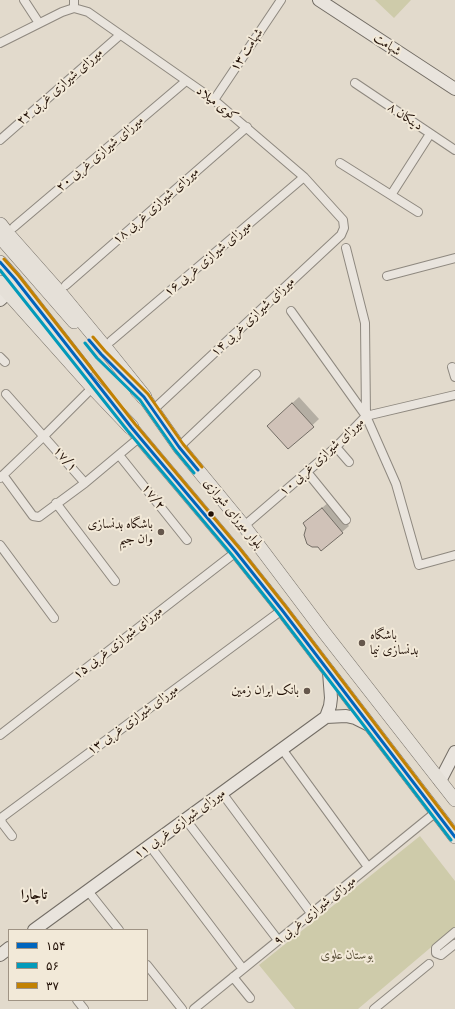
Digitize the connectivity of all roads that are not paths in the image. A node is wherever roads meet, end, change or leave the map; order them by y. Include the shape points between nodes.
1 (24, 0) edge
2 (281, 0) edge
3 (319, 0) edge
4 (74, 4) edge
5 (39, 23) junction
6 (120, 35) junction
7 (0, 43) edge
8 (186, 81) junction
9 (355, 83) dead end
10 (455, 89) edge
11 (214, 100) junction
12 (246, 127) junction
13 (430, 134) junction
14 (0, 140) edge
15 (455, 150) edge
16 (340, 163) dead end
17 (304, 177) junction
18 (391, 195) junction
19 (418, 212) dead end
20 (343, 220) joint
21 (7, 226) edge
22 (0, 237) edge
23 (346, 248) dead end
24 (455, 258) edge
25 (0, 262) edge
26 (387, 276) dead end
27 (66, 285) dead end
28 (3, 292) edge
29 (291, 311) dead end
30 (111, 341) dead end
31 (452, 366) dead end
32 (256, 374) dead end
33 (455, 377) edge
34 (93, 387) junction
35 (6, 394) dead end
36 (455, 395) edge
37 (144, 397) junction
38 (153, 410) junction
39 (366, 416) junction
40 (135, 432) junction
41 (44, 436) junction
42 (179, 447) junction
43 (336, 447) junction
44 (119, 455) junction
45 (349, 462) dead end
46 (307, 472) junction
47 (1, 477) edge
48 (85, 483) junction
49 (56, 503) junction
50 (346, 520) dead end
51 (244, 526) junction
52 (187, 540) dead end
53 (0, 545) edge
54 (236, 552) junction
55 (455, 555) edge
56 (115, 580) dead end
57 (282, 610) junction
58 (54, 618) dead end
59 (329, 672) junction
60 (326, 717) junction
61 (369, 725) junction
62 (0, 735) edge
63 (282, 749) junction
64 (455, 752) edge
65 (440, 781) junction
66 (222, 793) junction
67 (455, 800) edge
68 (436, 812) junction
69 (186, 820) junction
70 (12, 836) dead end
71 (455, 838) edge
72 (150, 846) junction
73 (368, 867) junction
74 (88, 891) junction
75 (312, 913) junction
76 (35, 929) edge
77 (118, 929) edge
78 (455, 932) edge
79 (278, 940) junction
80 (455, 944) edge
81 (429, 964) dead end
82 (148, 966) edge
83 (243, 969) junction
84 (233, 977) junction
85 (250, 998) dead end
86 (182, 1009) edge
87 (194, 1009) edge
88 (374, 1009) edge

1 - 5 street
2 - 11 street, ۱۳ شهامت
3 - 10 street, شهامت
4 - 5 street
4 - 6 street, کوی میلاد
5 - 7 street
6 - 8 street, کوی میلاد
6 - 14 street, ۲۲ میرزای شیرازی غربی
8 - 11 street, کوی میلاد
8 - 21 street, ۲۰ میرزای شیرازی غربی
9 - 13 street, ۸ دینکان
11 - 12 street, کوی میلاد
12 - 17 street, کوی میلاد
12 - 27 street, ۱۸ میرزای شیرازی غربی
13 - 15 street, ۸ دینکان
13 - 18 street
16 - 18 street
17 - 20 street, کوی میلاد
17 - 30 street, ۱۶ میرزای شیرازی غربی
18 - 19 street
20 - 38 street, ۱۴ میرزای شیرازی غربی via 344,228 341,235
21 - 37 highway via 7,234
22 - 37 main road, بلوار میرزای شیرازی via 101,354
23 - 39 street via 365,323
24 - 26 street
25 - 40 main road, بلوار میرزای شیرازی
28 - 34 highway
29 - 39 street
31 - 33 street
32 - 42 street
34 - 40 highway
34 - 41 street
35 - 41 street, ۱۷/۱
36 - 39 street, ۱۰ میرزای شیرازی غربی
37 - 38 main road, بلوار میرزای شیرازی
38 - 42 main road, بلوار میرزای شیرازی
39 - 43 street, ۱۰ میرزای شیرازی غربی
39 - 55 street via 396,484 418,565
40 - 44 street
40 - 54 main road, بلوار میرزای شیرازی
41 - 47 street
41 - 48 street, ۱۷/۱
42 - 51 main road, بلوار میرزای شیرازی
43 - 45 street
43 - 46 street, ۱۰ میرزای شیرازی غربی
44 - 48 street
44 - 52 street, ۱۷/۲
46 - 50 street
46 - 51 street, ۱۰ میرزای شیرازی غربی
47 - 49 street via 33,516 39,517
48 - 49 street
49 - 56 street
51 - 65 main road, بلوار میرزای شیرازی
53 - 58 street
54 - 57 main road, بلوار میرزای شیرازی
54 - 62 street, ۱۵ میرزای شیرازی غربی
57 - 59 main road, بلوار میرزای شیرازی
57 - 70 street, ۱۳ میرزای شیرازی غربی via 1,818
59 - 60 street via 331,698
59 - 61 main road, بلوار میرزای شیرازی
60 - 61 street via 346,716
60 - 63 street, میرزای شیرازی غربی ۱۱
61 - 68 main road, بلوار میرزای شیرازی
63 - 66 street, میرزای شیرازی غربی ۱۱
63 - 73 street
64 - 65 street
65 - 67 main road, بلوار میرزای شیرازی
66 - 69 street, میرزای شیرازی غربی ۱۱
66 - 75 street
68 - 71 main road, بلوار میرزای شیرازی
68 - 73 street, میرزای شیرازی غربی ۹
69 - 72 street, میرزای شیرازی غربی ۱۱
69 - 79 street
72 - 74 street, میرزای شیرازی غربی ۱۱
72 - 83 street
73 - 75 street, میرزای شیرازی غربی ۹
74 - 76 street, میرزای شیرازی غربی ۱۱
74 - 77 street
75 - 79 street, میرزای شیرازی غربی ۹
78 - 80 street via 436,948 436,953 441,955
79 - 83 street, میرزای شیرازی غربی ۹
81 - 88 street
82 - 86 street
83 - 84 street, میرزای شیرازی غربی ۹
84 - 85 street
84 - 87 street, میرزای شیرازی غربی ۹

